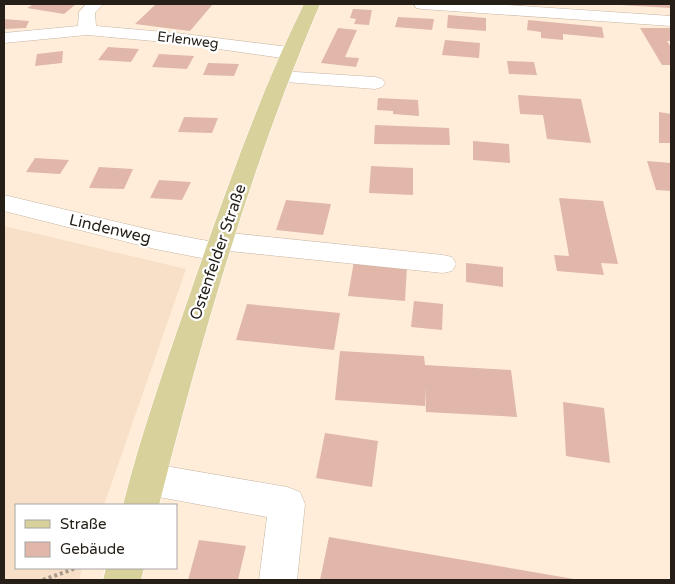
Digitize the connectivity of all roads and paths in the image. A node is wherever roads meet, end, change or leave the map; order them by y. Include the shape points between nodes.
1 (95, 4) edge
2 (312, 4) edge
3 (422, 4) edge
4 (671, 21) edge
5 (87, 30) junction
6 (4, 38) edge
7 (289, 53) junction
8 (280, 77) junction
9 (375, 84) dead end
10 (4, 203) edge
11 (219, 247) junction
12 (442, 264) dead end
13 (144, 492) edge
14 (73, 569) edge
15 (43, 580) edge
16 (278, 580) edge

1 - 5 street via 87,12
2 - 7 main road, Ostenfelder Straße
3 - 4 street
5 - 6 street, Erlenweg
5 - 7 street, Erlenweg
7 - 8 main road, Ostenfelder Straße
8 - 9 street
8 - 11 main road, Ostenfelder Straße
10 - 11 street, Lindenweg via 155,240
11 - 12 street, Lindenweg
11 - 13 main road, Ostenfelder Straße via 179,369
13 - 16 street via 287,504
14 - 15 path

